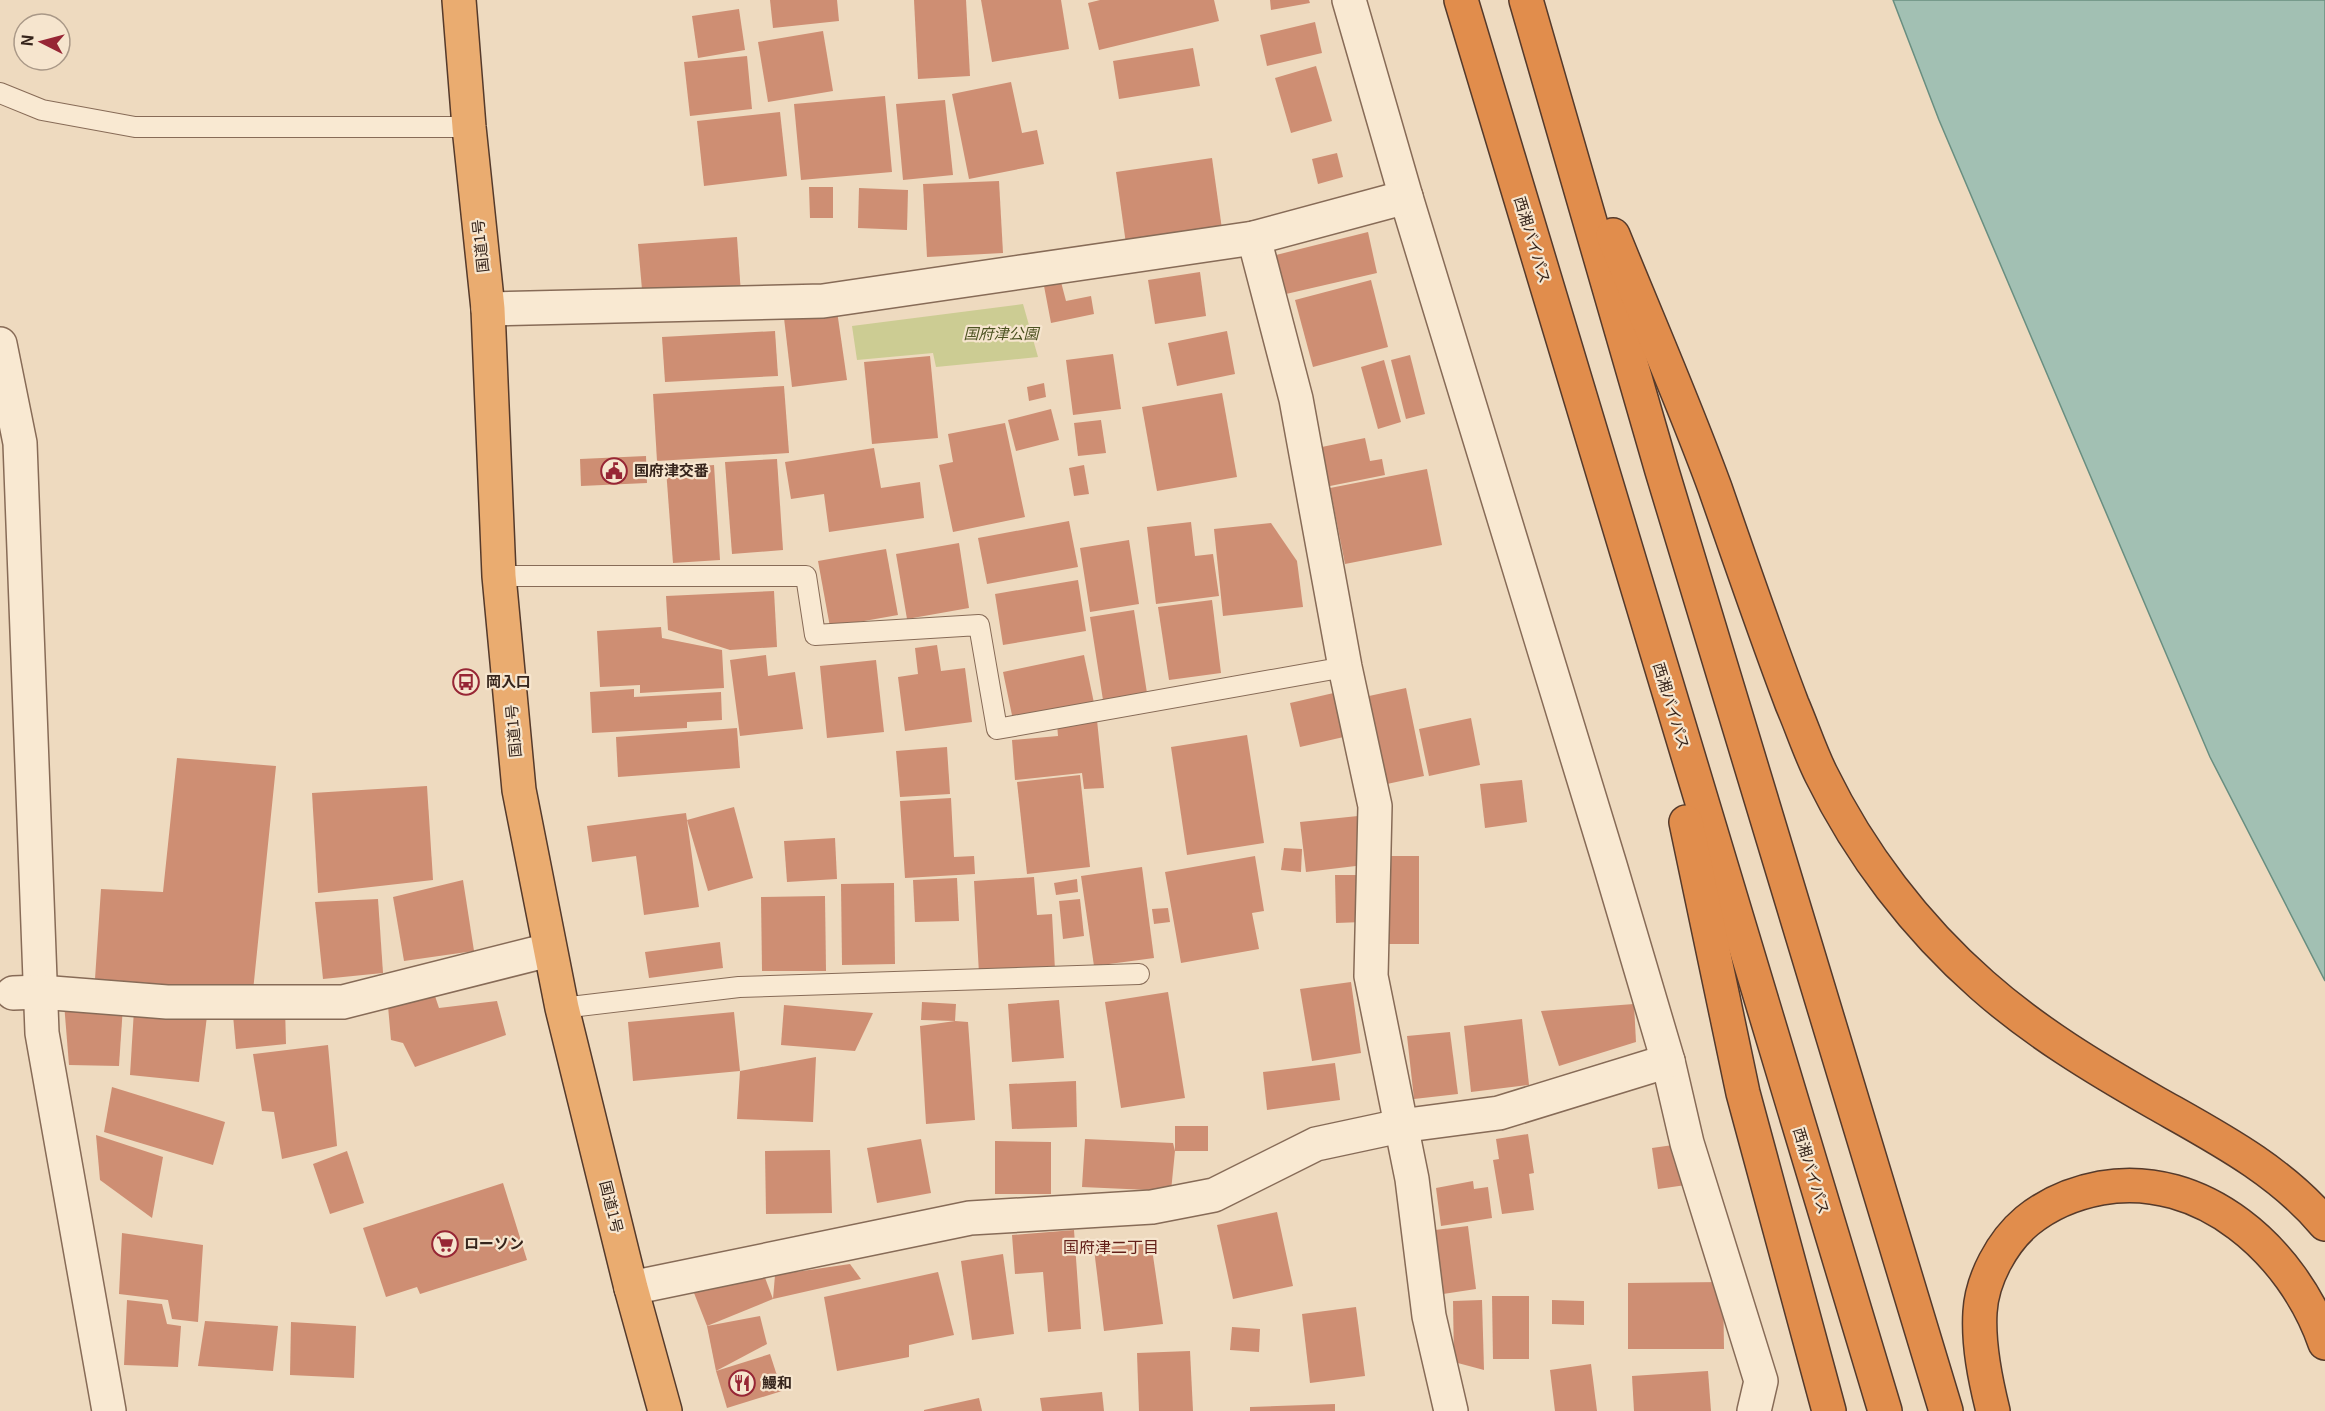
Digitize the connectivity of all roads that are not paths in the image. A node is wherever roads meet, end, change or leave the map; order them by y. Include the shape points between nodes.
1 (459, 0) edge
2 (1349, 0) edge
3 (1461, 0) edge
4 (1526, 0) edge
5 (1548, 75) junction
6 (0, 93) edge
7 (469, 127) junction
8 (1406, 197) junction
9 (1254, 238) junction
10 (488, 309) junction
11 (0, 345) edge
12 (499, 576) junction
13 (1640, 600) junction
14 (1345, 667) junction
15 (549, 950) junction
16 (1139, 975) dead end
17 (27, 992) junction
18 (562, 1008) junction
19 (1668, 1061) junction
20 (1400, 1126) junction
21 (2325, 1224) edge
22 (631, 1288) junction
23 (2325, 1343) edge
24 (109, 1411) edge
25 (665, 1411) edge
26 (1451, 1411) edge
27 (1754, 1411) edge
28 (1829, 1411) edge
29 (1885, 1411) edge
30 (1946, 1411) edge
31 (1993, 1411) edge

1 - 7 highway, 国道1号
2 - 8 street
3 - 13 highway, 西湘バイパス
4 - 5 highway
5 - 21 highway via 1703,456 1805,736 1821,774 1861,844 1914,916 1983,986 2071,1053 2269,1172 2308,1204
5 - 30 highway via 1662,471
6 - 7 lane via 42,110 135,127
7 - 10 highway, 国道1号
8 - 9 street
8 - 19 street
9 - 10 street via 823,301
9 - 14 street via 1296,399
10 - 12 highway, 国道1号
11 - 17 street via 20,443
12 - 14 lane via 806,576 815,635 980,625 997,729
12 - 15 highway, 国道1号 via 519,790
13 - 28 highway via 1743,1093
13 - 29 highway, 西湘バイパス
14 - 20 street via 1375,806 1371,976
15 - 17 street via 343,1002 167,1002
15 - 18 highway, 国道1号
16 - 18 lane via 739,987
17 - 24 street via 42,1033
18 - 22 highway, 国道1号
19 - 20 street via 1499,1113
19 - 27 street via 1687,1143 1761,1381
20 - 22 street via 1316,1144 1214,1195 1152,1208 970,1218
20 - 26 street via 1412,1179 1429,1316
22 - 25 highway, 国道1号
23 - 31 highway via 2294,1282 2273,1254 2244,1227 2210,1206 2171,1190 2110,1186 2039,1211 2000,1251 1980,1310 1986,1383

